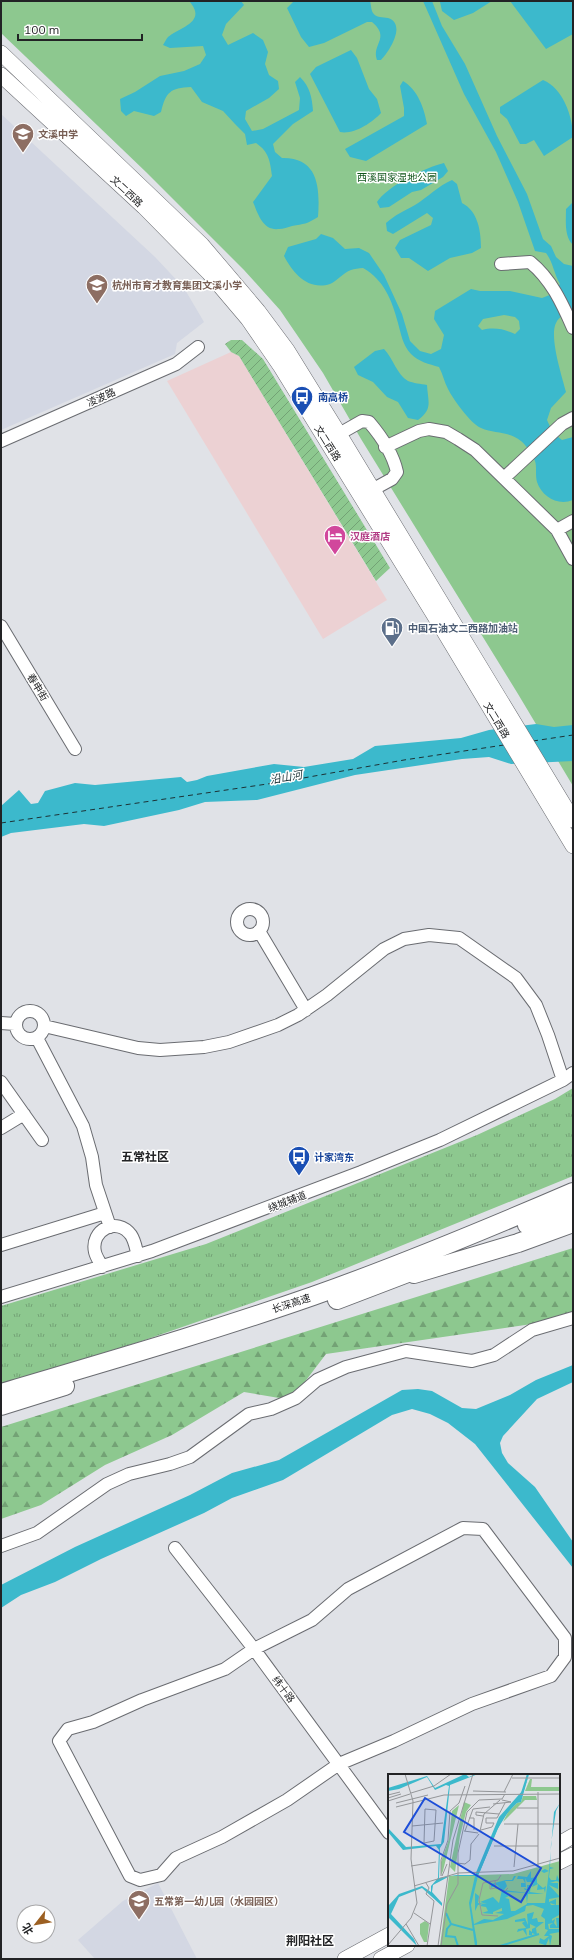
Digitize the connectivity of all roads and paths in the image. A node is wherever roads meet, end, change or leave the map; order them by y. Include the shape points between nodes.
1 (1, 53) edge
2 (1, 75) edge
3 (501, 264) dead end
4 (571, 323) edge
5 (198, 347) dead end
6 (573, 418) edge
7 (339, 434) junction
8 (1, 441) edge
9 (385, 447) junction
10 (504, 478) junction
11 (372, 490) junction
12 (573, 521) edge
13 (557, 530) junction
14 (573, 559) edge
15 (1, 626) edge
16 (467, 658) junction
17 (75, 749) dead end
18 (564, 814) edge
19 (573, 846) edge
20 (259, 931) dead end
21 (306, 1010) junction
22 (1, 1023) edge
23 (15, 1024) junction
24 (44, 1026) junction
25 (37, 1038) junction
26 (573, 1072) edge
27 (563, 1080) junction
28 (1, 1082) edge
29 (24, 1114) junction
30 (1, 1128) edge
31 (42, 1140) dead end
32 (573, 1192) edge
33 (573, 1206) edge
34 (105, 1213) junction
35 (573, 1224) edge
36 (110, 1227) junction
37 (1, 1245) edge
38 (138, 1256) junction
39 (102, 1267) junction
40 (385, 1283) junction
41 (1, 1297) edge
42 (573, 1318) edge
43 (1, 1393) edge
44 (1, 1406) edge
45 (1, 1546) edge
46 (175, 1548) dead end
47 (254, 1649) junction
48 (339, 1764) junction
49 (388, 1832) edge
50 (573, 1836) edge
51 (560, 1843) edge
52 (573, 1855) edge
53 (560, 1862) edge
54 (388, 1936) edge
55 (405, 1946) edge
56 (345, 1959) edge
57 (381, 1959) edge

1 - 7 main road, 文二西路 via 207,250 287,350
2 - 16 main road, 文二西路 via 144,207 209,273 248,319
3 - 4 street via 530,262 549,280
5 - 8 street, 凌波路 via 169,367
6 - 10 street via 562,424
7 - 9 street via 362,421 369,422
7 - 11 main road, 文二西路
9 - 10 street via 419,431 446,432 475,450
9 - 11 street via 397,472 392,479
10 - 13 street
11 - 16 main road, 文二西路
12 - 13 street
13 - 14 street
15 - 17 street, 春申街
16 - 18 main road, 文二西路
18 - 19 main road, 文二西路
20 - 21 street
21 - 24 street via 278,1025 229,1042 204,1047 160,1050 138,1048
21 - 27 street via 384,949 404,939 429,935 459,938 516,978 532,999 548,1035
22 - 23 street
23 - 24 street via 22,1013 31,1010 42,1017
23 - 25 street via 20,1036 28,1040
24 - 25 street
25 - 34 street via 83,1126
26 - 27 street, 绕城辅道
27 - 38 street, 绕城辅道 via 440,1140
28 - 29 street
29 - 30 street
29 - 31 street
32 - 43 highway, 长深高速 via 465,1239 313,1296
33 - 40 highway, 长深高速
34 - 36 street
34 - 37 street
35 - 40 highway
36 - 38 street via 122,1227 130,1234
36 - 39 street via 100,1231 95,1240 95,1252
38 - 39 street, 绕城辅道
39 - 41 street, 绕城辅道
40 - 44 highway, 长深高速 via 307,1311
42 - 45 street via 532,1330 494,1355 472,1361 406,1351 346,1366 317,1380 296,1398 271,1409 249,1414 190,1457 129,1474 107,1484 37,1533
46 - 47 street, 纬十路
47 - 48 street, 纬十路
47 - 48 street via 225,1669 142,1700 93,1722 68,1729 59,1741 130,1876 140,1880 161,1875 176,1858 222,1837 261,1815
47 - 48 street via 312,1620 348,1589 463,1528 483,1529 565,1638 565,1657 551,1676 472,1704
48 - 49 street, 纬十路
50 - 51 main road
52 - 53 main road
54 - 56 main road
55 - 57 main road

